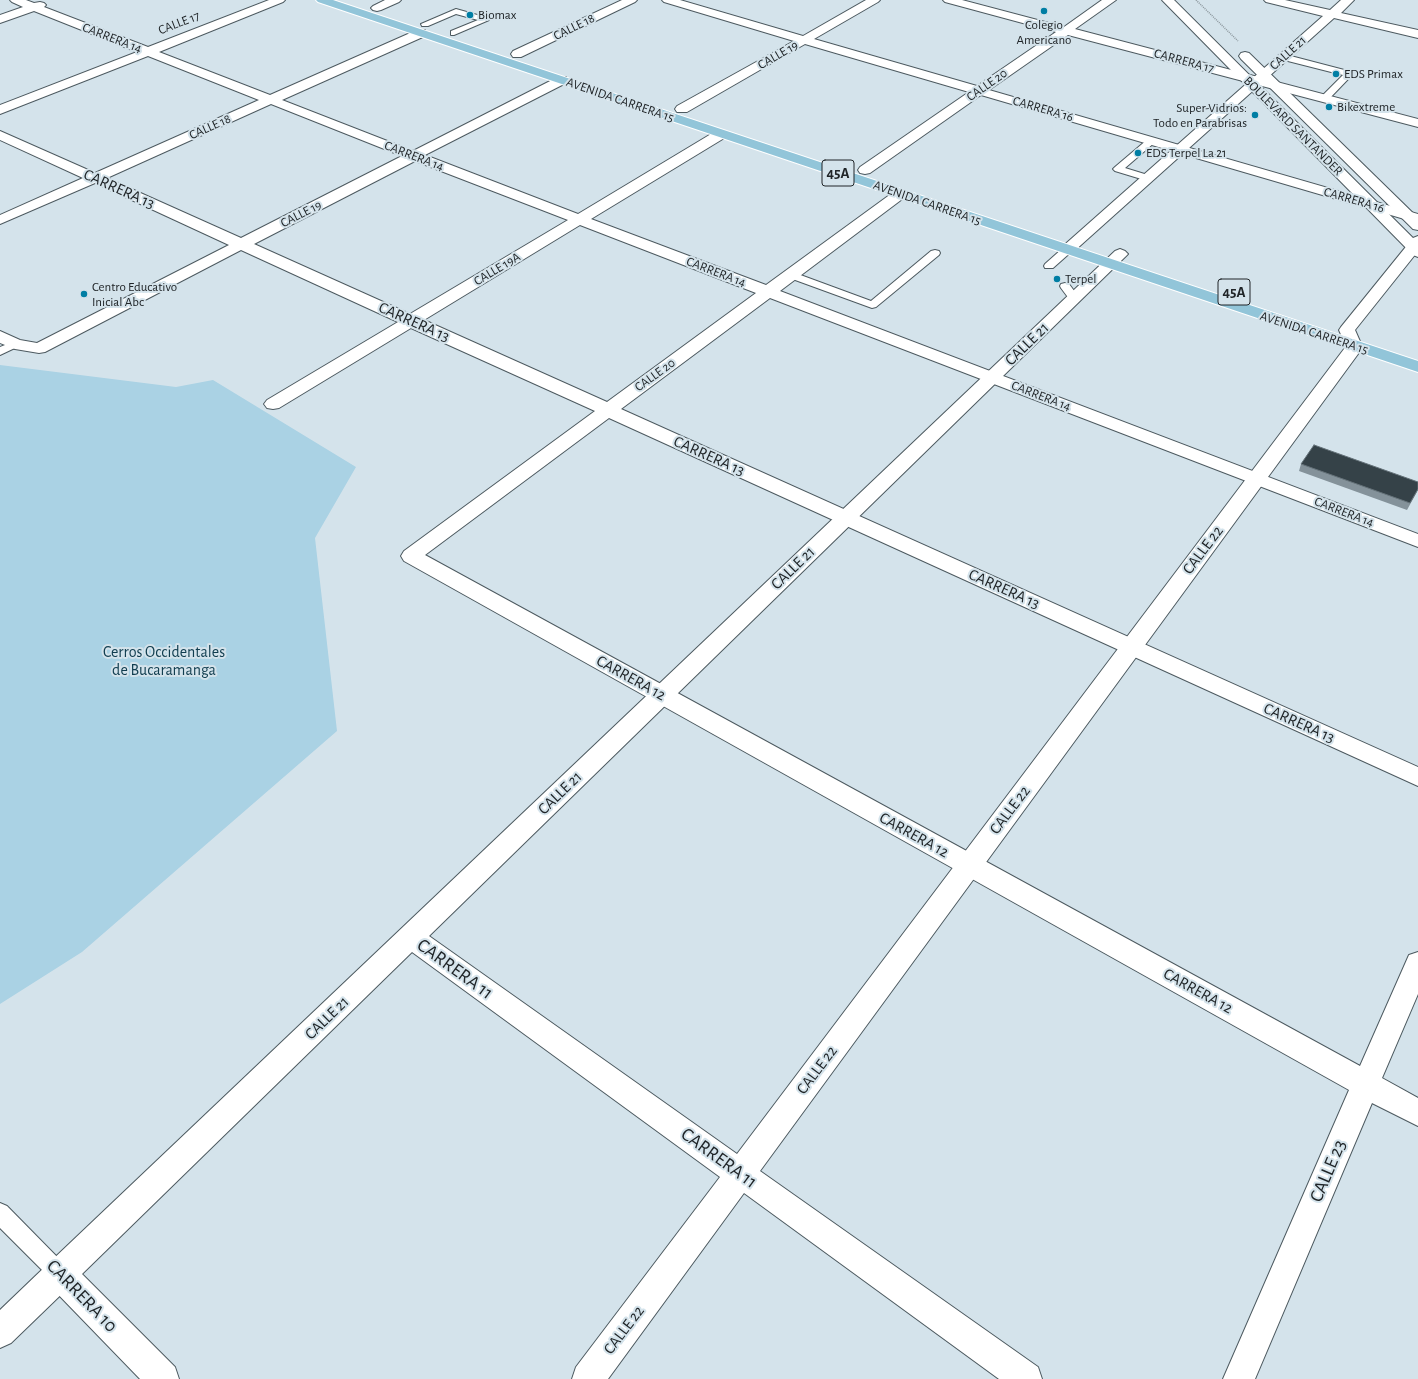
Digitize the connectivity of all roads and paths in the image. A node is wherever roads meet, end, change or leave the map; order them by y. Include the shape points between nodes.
1 (16, 0) edge
2 (54, 0) edge
3 (279, 0) edge
4 (322, 0) edge
5 (353, 0) edge
6 (395, 0) edge
7 (631, 0) edge
8 (668, 0) edge
9 (874, 0) edge
10 (949, 0) edge
11 (1110, 0) edge
12 (1168, 0) edge
13 (1270, 0) edge
14 (1348, 0) edge
15 (34, 7) junction
16 (376, 8) junction
17 (1332, 14) junction
18 (0, 19) edge
19 (423, 28) junction
20 (1066, 30) junction
21 (454, 33) junction
22 (1418, 34) edge
23 (804, 40) junction
24 (1236, 48) dead end
25 (148, 52) junction
26 (517, 54) junction
27 (1283, 58) junction
28 (1255, 79) junction
29 (562, 80) junction
30 (1274, 85) junction
31 (979, 90) junction
32 (1324, 98) junction
33 (271, 100) junction
34 (682, 109) junction
35 (0, 110) edge
36 (1418, 123) edge
37 (721, 134) junction
38 (0, 135) edge
39 (1151, 140) junction
40 (1181, 149) junction
41 (414, 156) junction
42 (865, 170) junction
43 (95, 178) junction
44 (1148, 178) junction
45 (900, 194) junction
46 (1371, 205) junction
47 (579, 219) junction
48 (0, 220) edge
49 (1415, 221) edge
50 (242, 244) junction
51 (1073, 245) junction
52 (1416, 247) edge
53 (935, 253) dead end
54 (1114, 259) junction
55 (1050, 266) dead end
56 (791, 275) junction
57 (768, 292) junction
58 (411, 321) junction
59 (1351, 338) junction
60 (5, 344) edge
61 (1418, 352) edge
62 (1418, 367) edge
63 (992, 377) junction
64 (273, 404) dead end
65 (608, 410) junction
66 (1256, 479) junction
67 (846, 518) junction
68 (1418, 541) edge
69 (411, 556) joint
70 (1131, 647) junction
71 (662, 695) junction
72 (1418, 777) edge
73 (970, 865) junction
74 (411, 937) junction
75 (1418, 963) edge
76 (1366, 1084) junction
77 (1418, 1113) edge
78 (740, 1173) junction
79 (0, 1213) edge
80 (60, 1274) junction
81 (0, 1332) edge
82 (163, 1379) edge
83 (588, 1379) edge
84 (1026, 1379) edge
85 (1238, 1379) edge

1 - 15 street, CARRERA 14
2 - 15 street
3 - 25 street, CALLE 17
4 - 19 main road, AVENIDA CARRERA 15 / 45A
5 - 16 main road, AVENIDA CARRERA 15 / 45A
6 - 16 street
7 - 26 street, CALLE 18
8 - 23 street, CARRERA 16
9 - 23 street, CALLE 19
10 - 20 street, CARRERA 17
11 - 20 street, CALLE 20
12 - 28 street, BOULEVARD SANTANDER
13 - 17 street
14 - 17 street, CALLE 21
15 - 18 street
15 - 25 street, CARRERA 14
16 - 19 main road, AVENIDA CARRERA 15 / 45A
17 - 22 street
17 - 27 street, CALLE 21
19 - 21 main road, AVENIDA CARRERA 15 / 45A
19 - 21 lane via 456,11 485,20
19 - 29 main road, AVENIDA CARRERA 15 / 45A
19 - 33 street, CALLE 18
20 - 28 street, CARRERA 17
20 - 31 street, CALLE 20
21 - 26 main road, AVENIDA CARRERA 15 / 45A
23 - 31 street, CARRERA 16
23 - 34 street, CALLE 19
24 - 28 street, BOULEVARD SANTANDER
25 - 33 street, CARRERA 14
25 - 35 street, CALLE 17
26 - 34 main road, AVENIDA CARRERA 15 / 45A
27 - 28 street, CALLE 21
27 - 32 lane via 1349,74
28 - 30 street, BOULEVARD SANTANDER
28 - 40 street, CALLE 21
28 - 46 street, BOULEVARD SANTANDER
29 - 37 main road, AVENIDA CARRERA 15 / 45A
29 - 41 street, CALLE 19
30 - 32 street
30 - 49 street, BOULEVARD SANTANDER
31 - 39 street, CARRERA 16
31 - 42 street, CALLE 20
32 - 36 street
33 - 41 street, CARRERA 14
33 - 43 street, CALLE 18
34 - 42 main road, AVENIDA CARRERA 15 / 45A
37 - 45 main road, AVENIDA CARRERA 15 / 45A
37 - 47 street, CALLE 19A
38 - 43 street, CARRERA 13
39 - 40 street, CARRERA 16
39 - 44 lane via 1118,169
40 - 44 street, CALLE 21
40 - 46 street, CARRERA 16
41 - 47 street, CARRERA 14
41 - 50 street, CALLE 19
42 - 51 main road, AVENIDA CARRERA 15 / 45A
43 - 48 street, CALLE 18
43 - 50 street, CARRERA 13
44 - 51 street, CALLE 21
45 - 51 main road, AVENIDA CARRERA 15 / 45A
45 - 56 street, CALLE 20
46 - 49 street, CARRERA 16
46 - 52 street, BOULEVARD SANTANDER
47 - 57 street, CARRERA 14
47 - 58 street, CALLE 19A
50 - 58 street, CARRERA 13
50 - 60 street, CALLE 19 via 39,348
51 - 54 main road, AVENIDA CARRERA 15 / 45A
51 - 55 lane
52 - 59 street, CALLE 22
53 - 56 lane via 872,305
54 - 59 main road, AVENIDA CARRERA 15 / 45A
54 - 63 street, CALLE 21 via 1070,292
56 - 57 street, CALLE 20
57 - 63 street, CARRERA 14
57 - 65 street, CALLE 20
58 - 64 street, CALLE 19A
58 - 65 street, CARRERA 13
59 - 61 main road, AVENIDA CARRERA 15 / 45A
59 - 62 main road, AVENIDA CARRERA 15 / 45A
59 - 66 street, CALLE 22
63 - 66 street, CARRERA 14
63 - 67 street, CALLE 21
65 - 67 street, CARRERA 13
65 - 69 street, CALLE 20
66 - 68 street, CARRERA 14
66 - 70 street, CALLE 22
67 - 70 street, CARRERA 13
67 - 71 street, CALLE 21
69 - 71 street, CARRERA 12
70 - 72 street, CARRERA 13
70 - 73 street, CALLE 22
71 - 73 street, CARRERA 12
71 - 74 street, CALLE 21
73 - 76 street, CARRERA 12
73 - 78 street, CALLE 22
74 - 78 street, CARRERA 11
74 - 80 street, CALLE 21
75 - 76 street, CALLE 23
76 - 77 street, CARRERA 12
76 - 85 street, CALLE 23
78 - 83 street, CALLE 22
78 - 84 street, CARRERA 11
79 - 80 lane, CARRERA 10
80 - 81 street, CALLE 21
80 - 82 street, CARRERA 10

